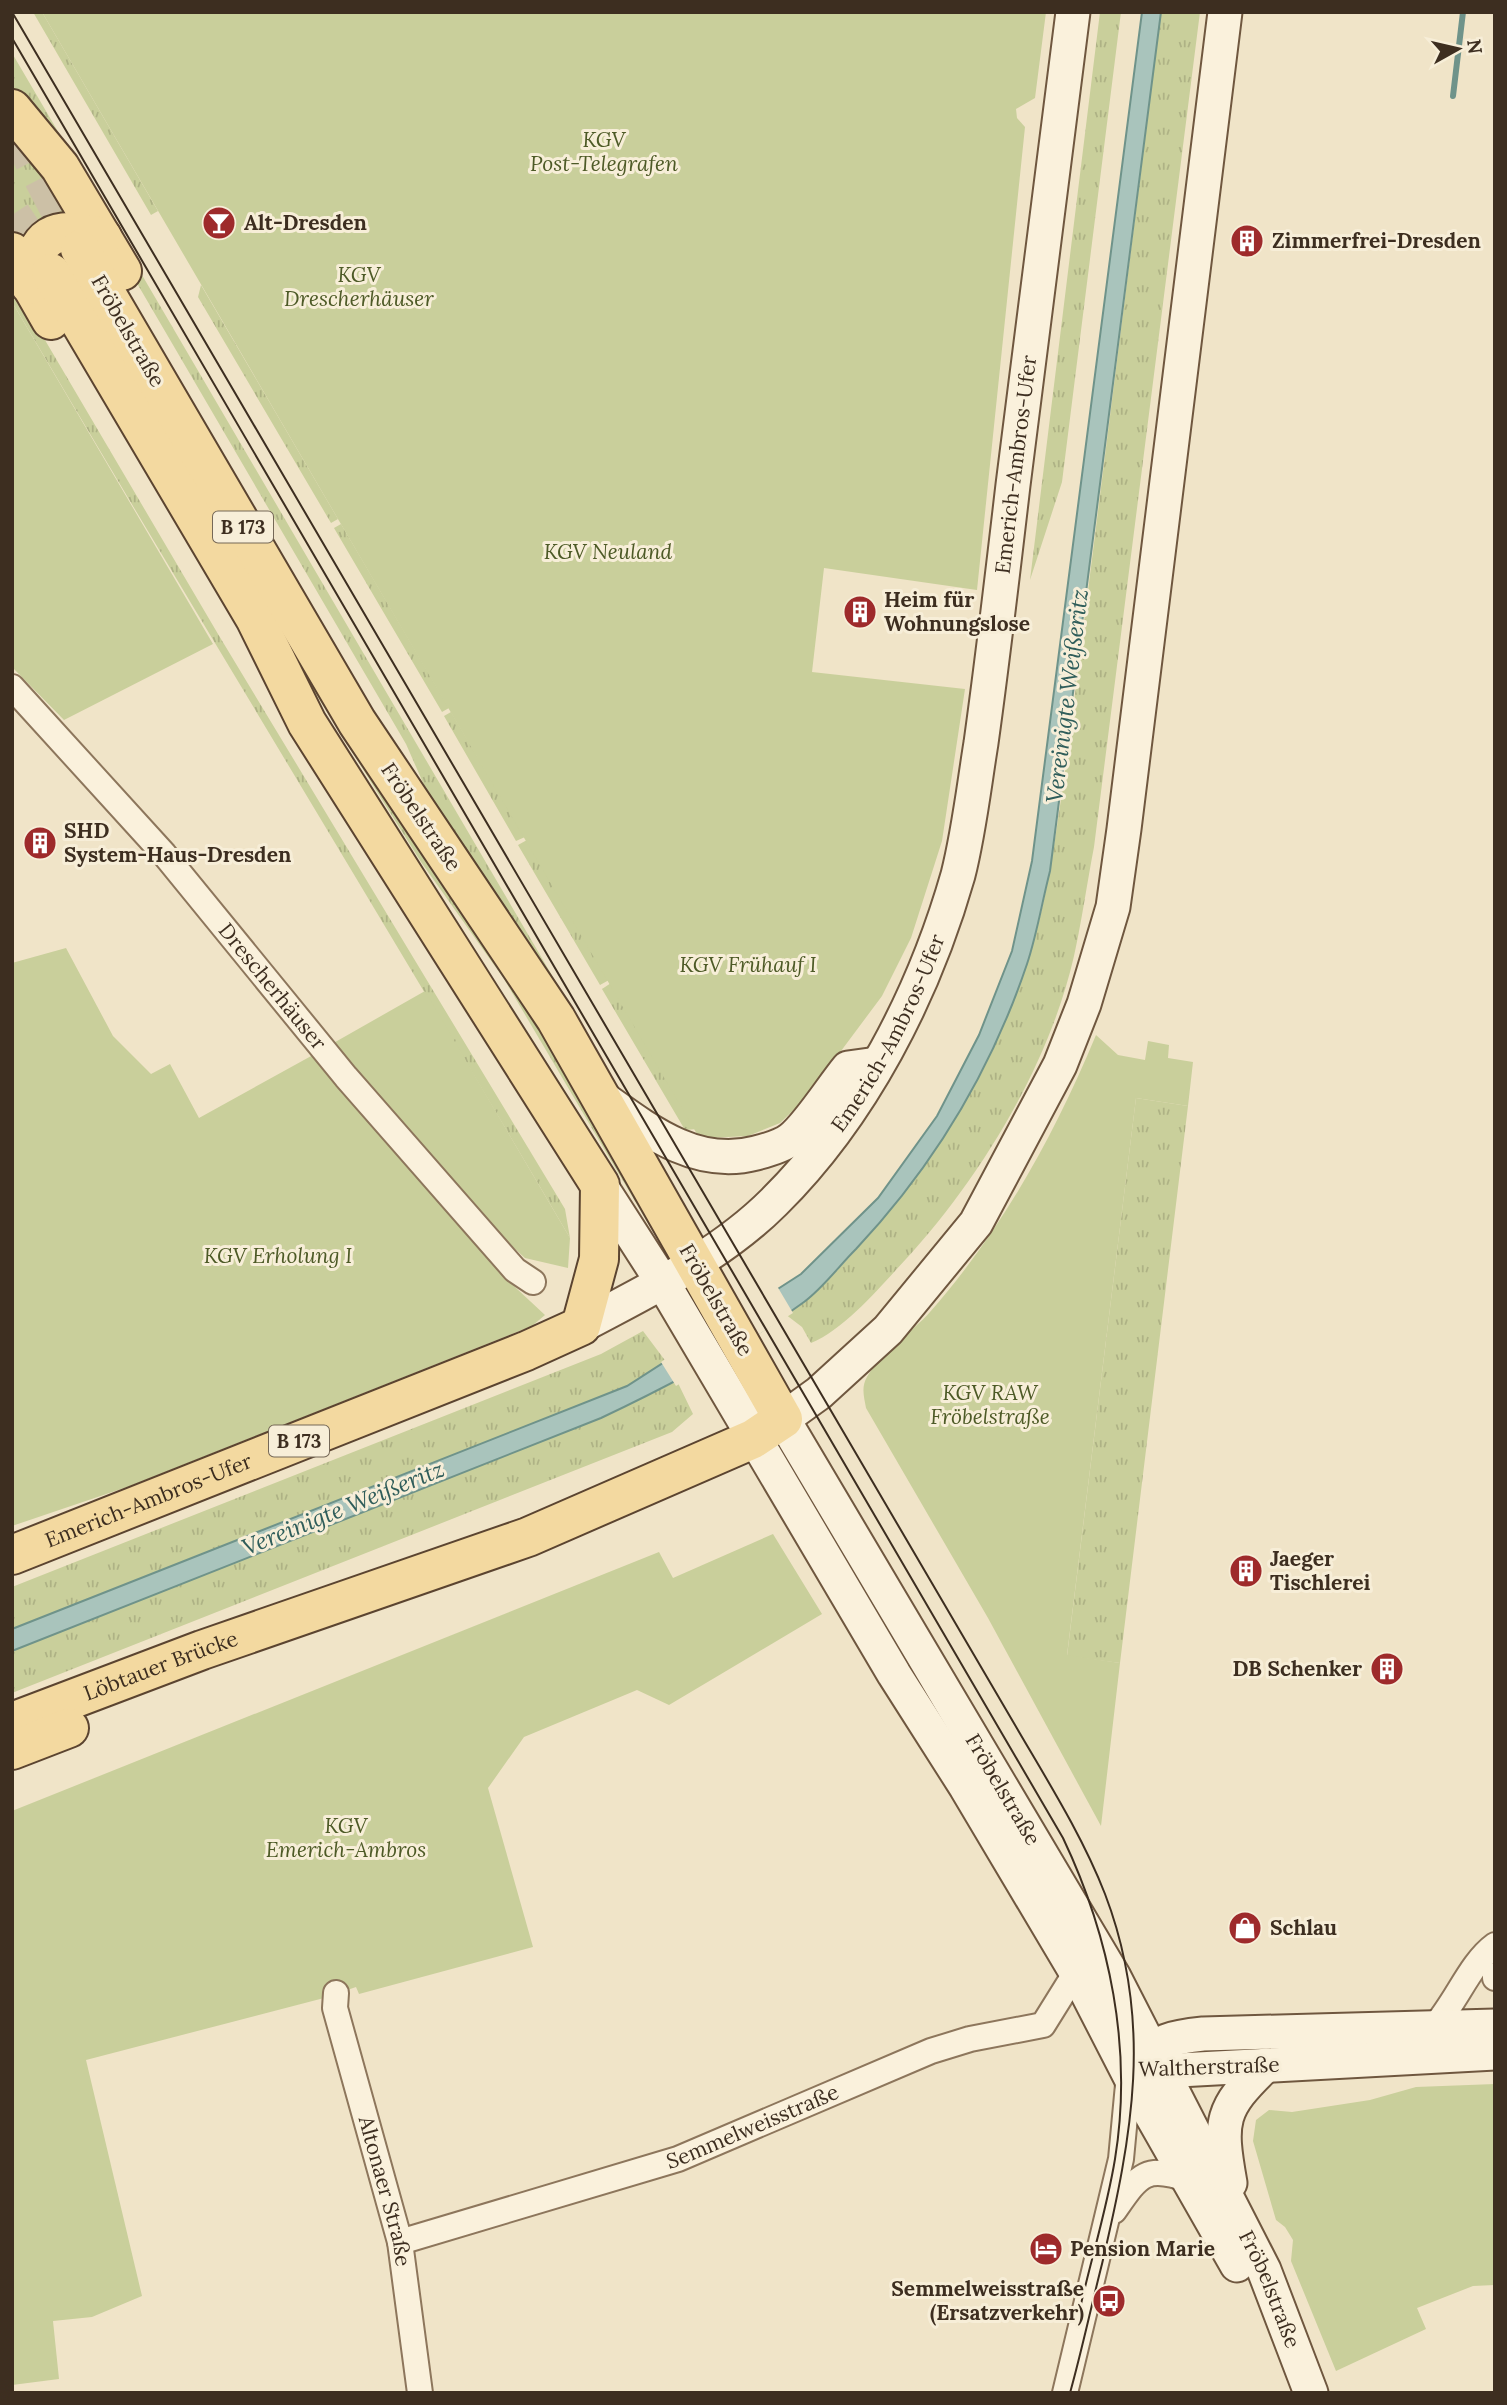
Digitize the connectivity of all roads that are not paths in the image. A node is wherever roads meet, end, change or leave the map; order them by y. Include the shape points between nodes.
1 (1073, 12) edge
2 (1225, 12) edge
3 (12, 109) edge
4 (91, 243) junction
5 (12, 252) edge
6 (41, 279) junction
7 (12, 687) edge
8 (877, 1064) junction
9 (600, 1096) junction
10 (600, 1185) junction
11 (702, 1275) junction
12 (533, 1282) dead end
13 (669, 1294) junction
14 (580, 1326) junction
15 (743, 1384) junction
16 (768, 1429) junction
17 (14, 1554) edge
18 (309, 1613) junction
19 (12, 1721) edge
20 (12, 1750) edge
21 (1495, 1945) edge
22 (1076, 1972) junction
23 (336, 1993) dead end
24 (1495, 2026) edge
25 (1433, 2028) junction
26 (1495, 2053) edge
27 (1157, 2059) junction
28 (1266, 2065) junction
29 (1129, 2074) junction
30 (1189, 2180) junction
31 (1235, 2213) junction
32 (1107, 2220) junction
33 (400, 2242) junction
34 (1308, 2385) edge
35 (420, 2393) edge
36 (1065, 2393) edge

1 - 8 main road, Emerich-Ambros-Ufer via 985,712 964,845 940,931
2 - 16 main road via 1124,829 1113,908 1100,958 1060,1065 976,1223 888,1330 819,1393
3 - 4 main road via 60,167
4 - 6 main road via 74,230 57,233 44,242 33,259
4 - 9 main road, Fröbelstraße via 363,683 399,750 411,802 511,948
5 - 6 main road, Fröbelstraße
6 - 10 main road, Fröbelstraße via 231,629 307,723
7 - 12 street, Drescherhäuser via 163,853 346,1077 514,1270
8 - 9 main road via 848,1068 792,1139 747,1155 719,1157 692,1151 655,1136
8 - 11 main road, Emerich-Ambros-Ufer via 842,1121 774,1203 740,1232
9 - 11 main road, Fröbelstraße
10 - 13 main road, Fröbelstraße
10 - 14 main road via 599,1259
11 - 13 main road, Emerich-Ambros-Ufer
11 - 15 main road, Fröbelstraße
13 - 14 main road, Emerich-Ambros-Ufer
13 - 15 main road, Fröbelstraße
14 - 17 main road, Emerich-Ambros-Ufer / B 173
15 - 16 main road, Fröbelstraße
16 - 18 main road via 528,1537
16 - 22 main road, Fröbelstraße
16 - 27 main road, Fröbelstraße via 1108,1965
18 - 19 main road, Löbtauer Brücke
18 - 20 main road via 230,1667
21 - 25 street via 1480,1956 1450,2009
22 - 29 main road, Fröbelstraße
22 - 33 street, Semmelweisstraße via 1043,2025 931,2051 678,2159
23 - 33 street, Altonaer Straße via 335,2008
24 - 25 main road, Waltherstraße
25 - 27 main road, Waltherstraße via 1183,2036
26 - 28 main road, Waltherstraße
27 - 28 main road, Waltherstraße
27 - 29 main road, Waltherstraße
27 - 31 main road, Fröbelstraße
28 - 31 main road via 1227,2110 1224,2149
29 - 30 main road, Fröbelstraße
29 - 32 street via 1121,2159
30 - 32 street via 1150,2172 1136,2179
30 - 34 main road, Fröbelstraße
31 - 34 main road, Fröbelstraße via 1264,2270
32 - 36 street
33 - 35 street, Altonaer Straße

